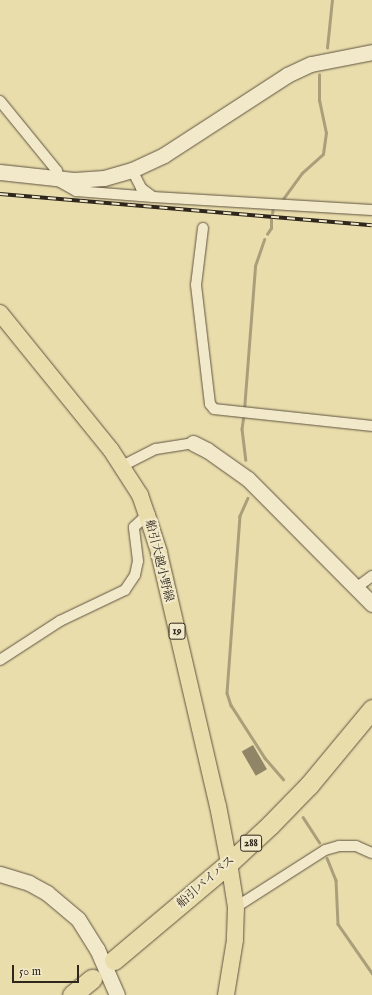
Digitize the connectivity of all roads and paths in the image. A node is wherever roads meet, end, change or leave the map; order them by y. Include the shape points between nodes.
1 (372, 52) edge
2 (0, 101) edge
3 (132, 170) junction
4 (0, 172) edge
5 (55, 178) junction
6 (153, 197) junction
7 (372, 210) edge
8 (203, 228) dead end
9 (2, 319) edge
10 (372, 426) edge
11 (193, 443) joint
12 (122, 466) junction
13 (147, 515) junction
14 (372, 576) edge
15 (356, 588) junction
16 (372, 604) edge
17 (0, 660) edge
18 (372, 709) edge
19 (372, 853) edge
20 (229, 863) junction
21 (0, 874) edge
22 (236, 907) junction
23 (114, 960) dead end
24 (92, 979) dead end
25 (72, 995) edge
26 (117, 995) edge
27 (226, 995) edge

1 - 3 street via 311,64 287,75 164,155
2 - 5 street via 57,171
3 - 5 street via 104,178
3 - 6 street via 141,188
4 - 5 street
5 - 6 street via 76,191
6 - 7 street
8 - 10 street via 196,285 210,404 214,409
9 - 12 main road, 船引大越小野線 / 19
11 - 12 street via 156,449
11 - 15 street via 248,479
12 - 13 main road, 船引大越小野線 / 19 via 140,495
13 - 17 street via 134,527 138,561 135,575 125,590 60,621
13 - 20 main road, 船引大越小野線 / 19 via 159,553
14 - 15 street
15 - 16 street
18 - 20 highway, 船引バイパス / 288 via 309,785
19 - 22 street via 356,846 339,846 325,850
20 - 22 main road, 船引大越小野線 / 19
20 - 23 highway, 船引バイパス / 288
21 - 26 street via 29,883 47,893 78,919 94,944
22 - 27 main road, 船引大越小野線 / 19 via 235,940
24 - 25 highway

